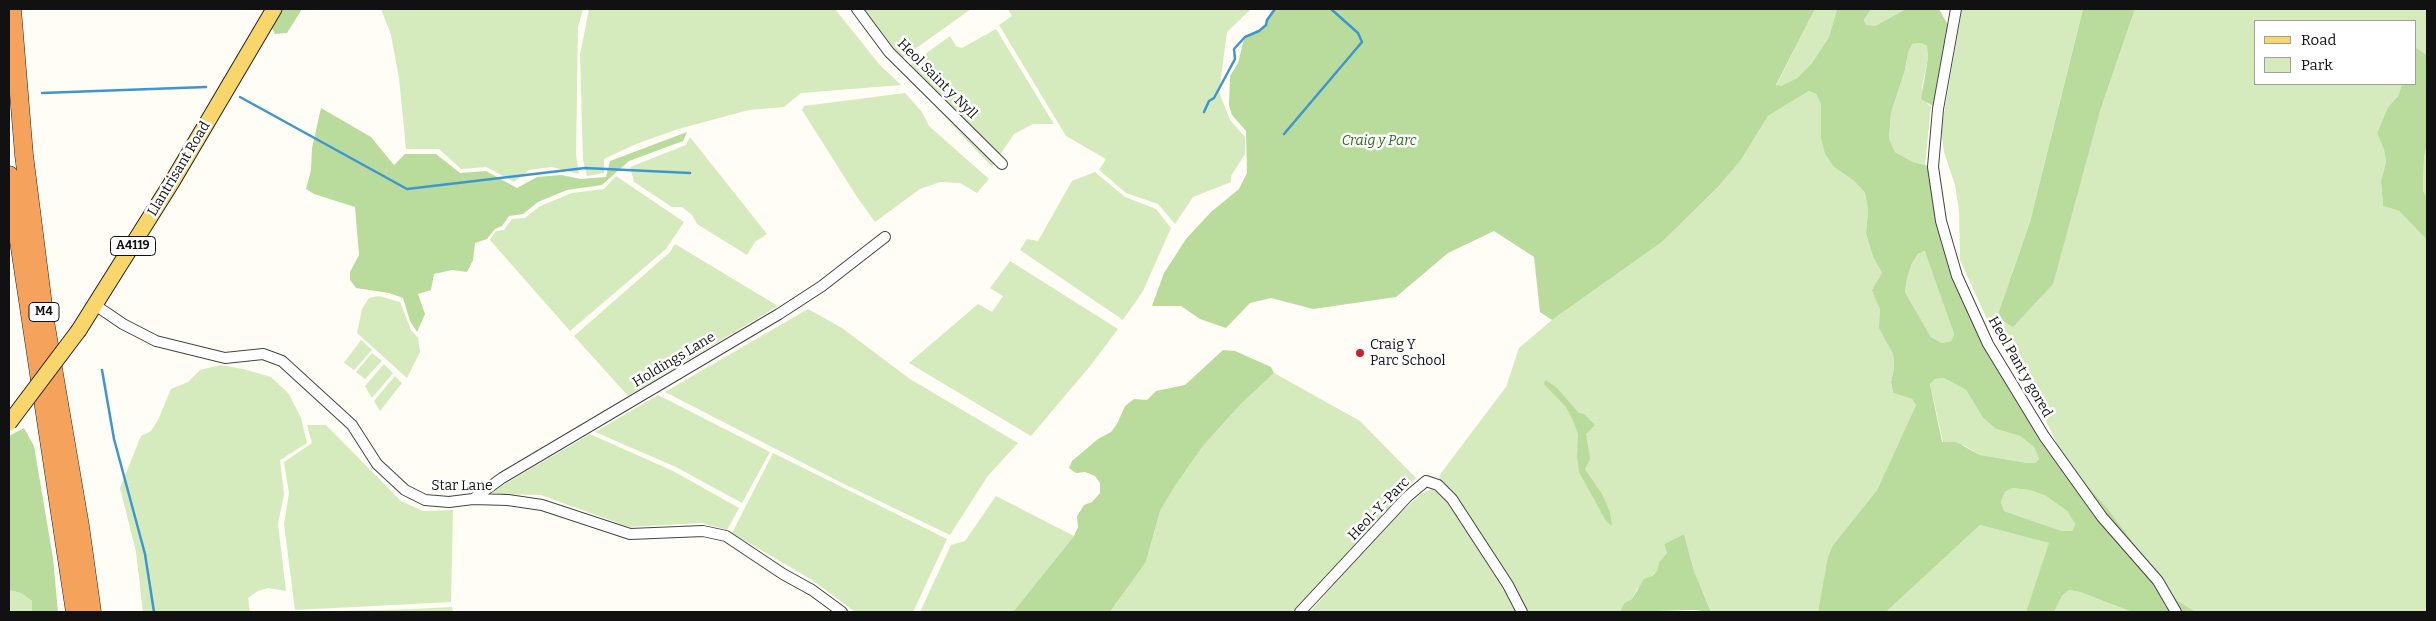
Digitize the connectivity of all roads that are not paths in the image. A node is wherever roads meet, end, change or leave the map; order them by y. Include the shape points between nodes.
1 (12, 9) edge
2 (274, 9) edge
3 (857, 9) edge
4 (1956, 9) edge
5 (1002, 164) dead end
6 (9, 175) edge
7 (885, 237) dead end
8 (95, 305) junction
9 (9, 423) edge
10 (473, 499) junction
11 (75, 612) edge
12 (92, 612) edge
13 (842, 612) edge
14 (1300, 612) edge
15 (1522, 612) edge
16 (2176, 612) edge

1 - 12 highway, M4 via 24,155 45,321
2 - 8 main road, Llantrisant Road / A4119
3 - 5 street, Heol Saint y Nyll via 889,52
4 - 16 street, Heol Pant y gored via 1938,109 1933,168 1941,221 1957,276 1988,344 2044,436 2102,517 2158,582
6 - 11 highway, M4
7 - 10 street, Holdings Lane via 822,286 779,314 502,478
8 - 9 main road, Llantrisant Road / A4119, bridge
8 - 10 street, Star Lane via 123,324 156,340 225,358 263,354 282,361 352,425 377,464 405,490 425,500
10 - 13 street, Star Lane via 542,505 630,534 703,531 726,536
14 - 15 street, Heol-Y-Parc via 1407,497 1426,481 1438,484 1452,499 1508,584

